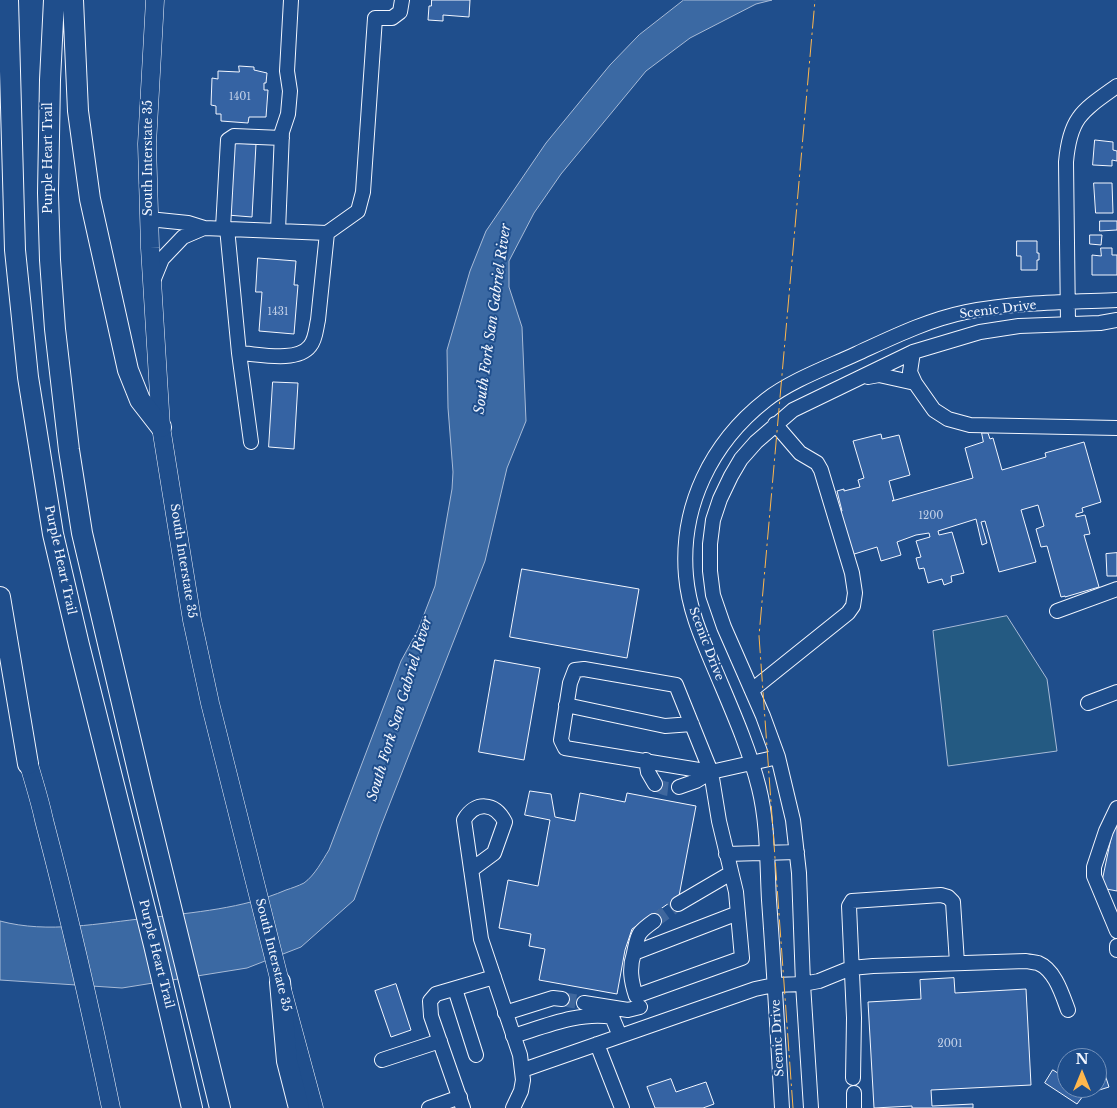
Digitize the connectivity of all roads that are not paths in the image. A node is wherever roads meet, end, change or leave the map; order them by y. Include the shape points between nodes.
1 (8, 0) edge
2 (54, 0) edge
3 (73, 0) edge
4 (155, 0) edge
5 (291, 0) edge
6 (402, 0) edge
7 (1117, 86) edge
8 (282, 138) junction
9 (148, 219) junction
10 (204, 228) junction
11 (225, 228) junction
12 (278, 230) junction
13 (327, 233) junction
14 (152, 284) junction
15 (1117, 300) edge
16 (1068, 302) junction
17 (1117, 320) edge
18 (1068, 323) junction
19 (913, 352) junction
20 (239, 353) junction
21 (855, 380) junction
22 (915, 383) junction
23 (776, 424) junction
24 (161, 427) junction
25 (1117, 428) edge
26 (251, 442) dead end
27 (1117, 589) edge
28 (0, 597) edge
29 (1057, 611) dead end
30 (0, 658) edge
31 (752, 690) junction
32 (1117, 692) edge
33 (1088, 703) dead end
34 (566, 705) junction
35 (692, 724) junction
36 (778, 757) junction
37 (646, 760) junction
38 (751, 763) junction
39 (28, 764) junction
40 (712, 772) junction
41 (655, 784) dead end
42 (679, 787) tunnel mouth
43 (1117, 808) edge
44 (797, 852) junction
45 (766, 853) junction
46 (726, 854) junction
47 (471, 870) dead end
48 (732, 873) junction
49 (678, 904) tunnel mouth
50 (738, 913) junction
51 (654, 922) tunnel mouth
52 (1117, 931) edge
53 (1117, 946) edge
54 (1117, 950) edge
55 (634, 954) junction
56 (957, 963) junction
57 (851, 968) junction
58 (494, 977) junction
59 (280, 982) junction
60 (774, 984) junction
61 (803, 984) junction
62 (455, 989) junction
63 (562, 999) tunnel mouth
64 (638, 1001) junction
65 (584, 1003) tunnel mouth
66 (1068, 1010) dead end
67 (505, 1013) junction
68 (647, 1026) junction
69 (513, 1036) junction
70 (620, 1036) junction
71 (440, 1041) junction
72 (597, 1044) junction
73 (476, 1055) dead end
74 (382, 1060) dead end
75 (523, 1070) junction
76 (854, 1078) dead end
77 (854, 1093) dead end
78 (190, 1101) edge
79 (461, 1102) edge
80 (111, 1108) edge
81 (220, 1108) edge
82 (299, 1108) edge
83 (314, 1108) edge
84 (429, 1108) edge
85 (513, 1108) edge
86 (622, 1108) edge
87 (782, 1108) edge
88 (811, 1108) edge
89 (854, 1108) edge

1 - 78 highway, Purple Heart Trail via 16,250 28,377 56,549
2 - 81 highway, Purple Heart Trail via 48,193 55,329 65,422 82,533
3 - 24 highway via 78,111 90,199 128,370 140,400
4 - 9 main road, South Interstate 35 via 147,144
5 - 8 street via 290,91
6 - 13 street via 400,12 392,18 375,18 363,192 358,211
7 - 16 street via 1076,120 1068,145
8 - 11 street via 234,136 228,140
8 - 12 street
9 - 10 street
9 - 14 main road, South Interstate 35
10 - 11 street
10 - 14 street via 183,238 162,259
11 - 12 street
11 - 20 street
12 - 13 street
13 - 20 street via 318,320 312,345 303,353 290,356
14 - 24 main road, South Interstate 35
15 - 16 street, Scenic Drive
16 - 18 street
16 - 38 street, Scenic Drive via 964,312 916,327 767,399 731,432 716,453 702,477 686,529 686,578 697,626
17 - 18 street, Scenic Drive
18 - 19 street, Scenic Drive via 980,332
19 - 21 street, Scenic Drive
19 - 22 street via 910,372
20 - 26 street
21 - 22 street via 879,375
21 - 23 street, Scenic Drive via 793,410
22 - 25 street via 934,410 948,419 970,425
23 - 31 street, Scenic Drive via 741,459 731,476 713,520 710,544 713,595
23 - 31 street via 800,453 822,470 855,593 848,613
24 - 59 main road, South Interstate 35 via 192,620
27 - 29 street
28 - 39 highway
30 - 39 main road
31 - 36 street, Scenic Drive
32 - 33 street
34 - 35 street via 666,726
34 - 35 street via 575,670 584,669 676,685
34 - 37 street via 561,740 565,748
35 - 40 street
36 - 38 street
36 - 44 street, Scenic Drive
37 - 40 street
37 - 41 street
38 - 40 street
38 - 45 street, Scenic Drive via 759,790
39 - 80 main road via 44,818
40 - 42 street
40 - 46 street
43 - 52 street via 1097,858 1094,876
44 - 45 street
44 - 61 street, Scenic Drive
45 - 46 street
45 - 60 street, Scenic Drive
46 - 48 street
47 - 58 street via 481,939
48 - 49 street
48 - 50 street
50 - 55 street
50 - 64 street via 742,958
51 - 55 street via 640,931
53 - 54 street
55 - 64 street via 631,983
56 - 57 street
56 - 57 street via 953,902 941,895 852,901 849,906
56 - 66 street via 1026,961 1039,964 1050,972
57 - 61 street
57 - 76 street
58 - 62 street
58 - 67 street
59 - 82 highway via 287,1061
59 - 83 main road, South Interstate 35
60 - 61 street
60 - 68 street
60 - 87 street, Scenic Drive
61 - 88 street, Scenic Drive
62 - 71 street via 436,994 430,1001 431,1016
62 - 73 street
63 - 67 street via 553,998
64 - 65 street via 628,1010
64 - 68 street
67 - 69 street
68 - 70 street
69 - 70 street via 583,1016 599,1015 612,1017
69 - 75 street
70 - 72 street
71 - 74 street
71 - 79 street
72 - 75 street
72 - 86 street
75 - 85 street via 521,1091
77 - 89 street
79 - 84 street

